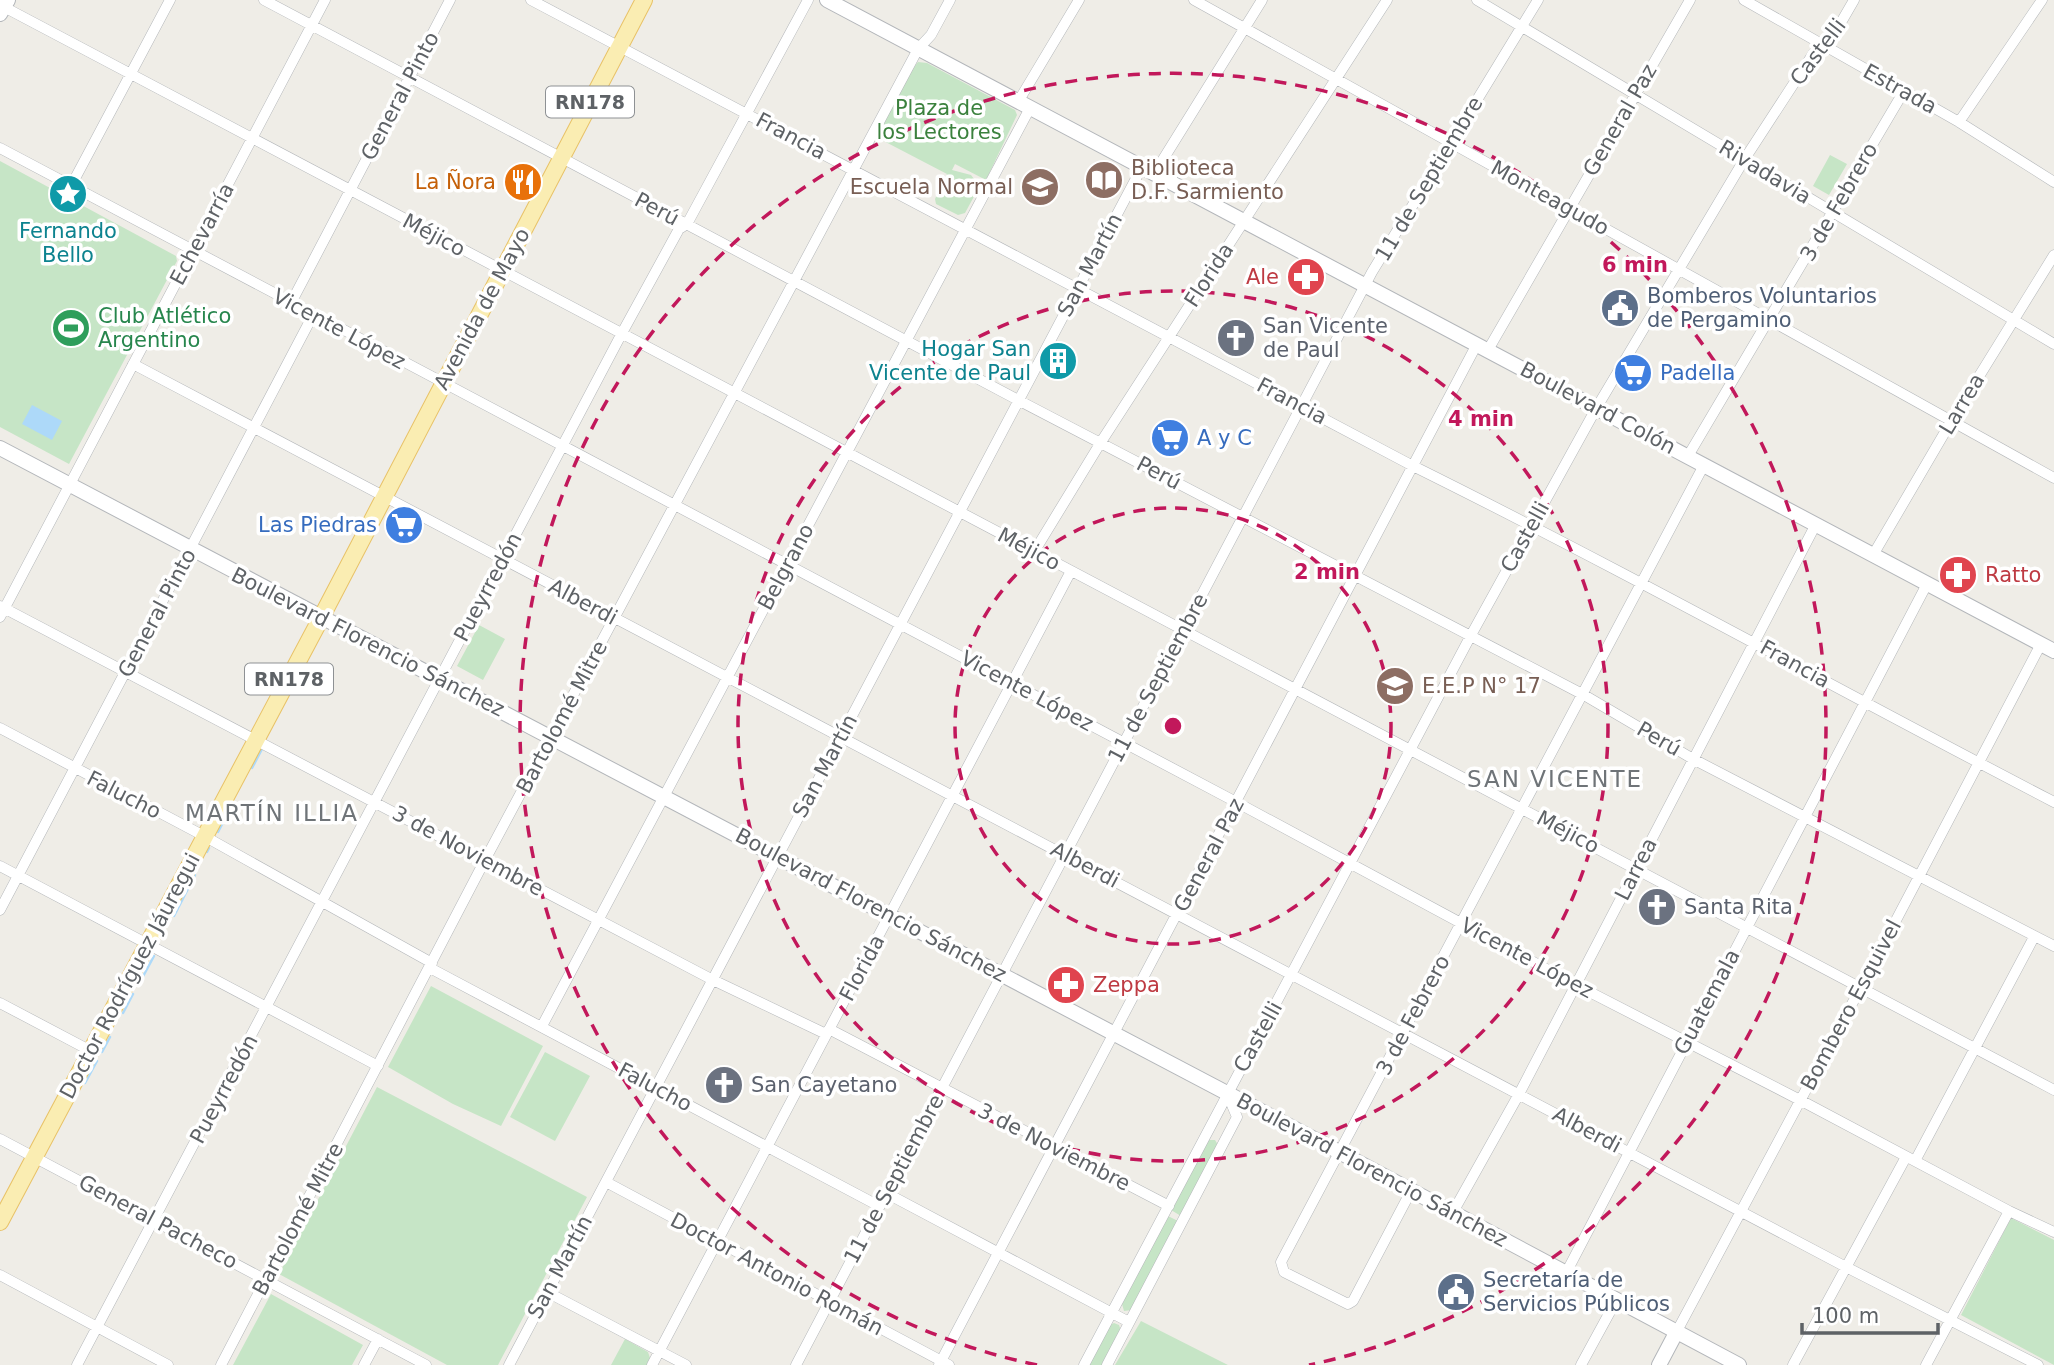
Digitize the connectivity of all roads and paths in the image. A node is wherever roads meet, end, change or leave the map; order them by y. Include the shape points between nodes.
1 (170, 0) edge
2 (264, 0) edge
3 (326, 0) edge
4 (450, 0) edge
5 (531, 0) edge
6 (644, 0) edge
7 (808, 0) edge
8 (827, 0) edge
9 (950, 0) edge
10 (1079, 0) edge
11 (1194, 0) edge
12 (1262, 0) edge
13 (1387, 0) edge
14 (1477, 0) edge
15 (1538, 0) edge
16 (1689, 0) edge
17 (1744, 0) edge
18 (1854, 0) edge
19 (2042, 0) edge
20 (4, 7) edge
21 (312, 26) junction
22 (1522, 26) junction
23 (1245, 28) junction
24 (619, 46) junction
25 (1823, 46) junction
26 (918, 49) junction
27 (130, 74) junction
28 (410, 77) junction
29 (1336, 79) junction
30 (1904, 91) junction
31 (1635, 94) junction
32 (1024, 105) junction
33 (747, 113) junction
34 (1959, 122) junction
35 (253, 138) junction
36 (1451, 143) junction
37 (0, 148) edge
38 (561, 158) junction
39 (1744, 160) junction
40 (854, 169) junction
41 (1148, 171) junction
42 (2054, 182) edge
43 (71, 186) junction
44 (350, 191) junction
45 (1569, 208) junction
46 (1833, 213) junction
47 (1245, 220) junction
48 (687, 224) junction
49 (966, 228) junction
50 (192, 252) junction
51 (2054, 255) edge
52 (1678, 269) junction
53 (502, 271) junction
54 (793, 282) junction
55 (1367, 285) junction
56 (1078, 287) junction
57 (291, 303) junction
58 (313, 315) junction
59 (1769, 319) junction
60 (2012, 321) junction
61 (622, 333) junction
62 (1170, 335) junction
63 (907, 341) junction
64 (2054, 344) edge
65 (1483, 347) junction
66 (133, 364) junction
67 (443, 383) junction
68 (736, 393) junction
69 (1018, 400) junction
70 (1301, 406) junction
71 (1597, 408) junction
72 (1952, 420) junction
73 (254, 428) junction
74 (1101, 442) junction
75 (562, 445) junction
76 (0, 448) edge
77 (848, 452) junction
78 (1688, 456) junction
79 (1704, 465) junction
80 (1413, 466) junction
81 (2054, 478) edge
82 (71, 485) junction
83 (384, 496) junction
84 (675, 505) junction
85 (959, 511) junction
86 (1244, 518) junction
87 (1816, 524) junction
88 (1532, 525) junction
89 (191, 550) junction
90 (1034, 552) junction
91 (1873, 555) junction
92 (503, 559) junction
93 (787, 564) junction
94 (1071, 571) junction
95 (1355, 577) junction
96 (1642, 583) junction
97 (1927, 583) junction
98 (2, 611) edge
99 (321, 618) junction
100 (615, 618) junction
101 (900, 623) junction
102 (1183, 631) junction
103 (1470, 637) junction
104 (1756, 642) junction
105 (2047, 648) edge
106 (126, 673) junction
107 (727, 677) junction
108 (440, 679) junction
109 (1011, 683) junction
110 (1296, 689) junction
111 (1584, 695) junction
112 (1865, 703) junction
113 (0, 728) edge
114 (841, 736) junction
115 (551, 737) junction
116 (256, 740) junction
117 (1123, 742) junction
118 (1412, 749) junction
119 (1693, 759) junction
120 (1978, 762) junction
121 (75, 769) junction
122 (952, 795) junction
123 (664, 797) junction
124 (374, 802) junction
125 (1236, 802) junction
126 (2054, 802) edge
127 (1523, 807) junction
128 (1807, 817) junction
129 (204, 836) junction
130 (1064, 854) junction
131 (778, 856) junction
132 (485, 860) junction
133 (1351, 863) junction
134 (0, 866) edge
135 (1636, 869) junction
136 (18, 876) junction
137 (1919, 876) junction
138 (321, 902) junction
139 (0, 910) edge
140 (1177, 914) junction
141 (890, 915) junction
142 (599, 919) junction
143 (1461, 924) junction
144 (1747, 926) junction
145 (2034, 937) junction
146 (148, 944) junction
147 (2054, 946) edge
148 (431, 965) junction
149 (1001, 974) junction
150 (1292, 975) junction
151 (713, 980) junction
152 (1576, 985) junction
153 (1861, 987) junction
154 (0, 1003) edge
155 (268, 1007) junction
156 (542, 1026) junction
157 (827, 1031) junction
158 (1403, 1033) junction
159 (1115, 1034) junction
160 (1687, 1041) junction
161 (1973, 1048) junction
162 (91, 1051) junction
163 (378, 1066) junction
164 (656, 1088) junction
165 (942, 1088) junction
166 (2054, 1090) edge
167 (1227, 1093) junction
168 (1519, 1094) junction
169 (1800, 1100) junction
170 (0, 1139) edge
171 (766, 1146) junction
172 (1055, 1148) junction
173 (1629, 1152) junction
174 (1340, 1153) junction
175 (34, 1158) junction
176 (1910, 1159) junction
177 (606, 1182) junction
178 (1412, 1191) junction
179 (886, 1194) junction
180 (879, 1206) junction
181 (1167, 1208) junction
182 (1741, 1210) junction
183 (2009, 1211) junction
184 (1453, 1212) junction
185 (154, 1220) junction
186 (1183, 1220) junction
187 (0, 1222) edge
188 (2054, 1232) edge
189 (716, 1242) junction
190 (998, 1255) junction
191 (1846, 1267) junction
192 (1566, 1273) junction
193 (0, 1275) edge
194 (266, 1279) junction
195 (547, 1292) junction
196 (1616, 1299) junction
197 (829, 1302) junction
198 (1112, 1313) junction
199 (1950, 1321) junction
200 (1129, 1322) junction
201 (97, 1327) junction
202 (1676, 1331) junction
203 (378, 1339) junction
204 (659, 1351) junction
205 (943, 1364) edge
206 (78, 1365) edge
207 (169, 1365) edge
208 (221, 1365) edge
209 (364, 1365) edge
210 (426, 1365) edge
211 (509, 1365) edge
212 (652, 1365) edge
213 (686, 1365) edge
214 (796, 1365) edge
215 (1084, 1365) edge
216 (1107, 1365) edge
217 (1581, 1365) edge
218 (1659, 1365) edge
219 (1740, 1365) edge
220 (1793, 1365) edge
221 (1926, 1365) edge
222 (2038, 1365) edge

1 - 27 street
2 - 21 street, Perú
3 - 21 street, Echevarría
4 - 28 street, General Pinto
5 - 24 street, Francia
6 - 24 main road, Avenida de Mayo / RN178
7 - 33 street, Pueyrredón
8 - 26 main road
9 - 26 street, Bartolomé Mitre
10 - 32 street, Belgrano
11 - 23 street, Monteagudo
12 - 23 street, San Martín
13 - 29 street, Florida
14 - 22 street, Rivadavia
15 - 22 street, 11 de Septiembre
16 - 31 street, General Paz
17 - 25 street, Estrada
18 - 25 street, Castelli
19 - 34 street
20 - 27 street, Méjico
21 - 28 street, Perú
21 - 35 street, Echevarría
22 - 31 street, Rivadavia
22 - 36 street, 11 de Septiembre
23 - 29 street, Monteagudo
23 - 41 street, San Martín
24 - 33 street, Francia
24 - 38 main road, Avenida de Mayo / RN178
25 - 30 street, Estrada
25 - 39 street, Castelli via 1813,54
26 - 32 main road
26 - 40 street, Bartolomé Mitre
27 - 35 street, Méjico
27 - 43 street
28 - 38 street, Perú
28 - 44 street, General Pinto
29 - 36 street, Monteagudo
29 - 47 street, Florida
30 - 34 street, Estrada
30 - 46 street, 3 de Febrero
31 - 39 street, Rivadavia
31 - 45 street, General Paz
32 - 41 main road, Boulevard Colón
32 - 49 street, Belgrano
33 - 40 street, Francia
33 - 48 street, Pueyrredón
34 - 42 street, Estrada
35 - 44 street, Méjico
35 - 50 street, Echevarría
36 - 45 street, Monteagudo
36 - 55 street, 11 de Septiembre
37 - 43 street, Vicente López
38 - 48 street, Perú
38 - 53 main road, Avenida de Mayo / RN178
39 - 46 street, Rivadavia
39 - 52 street, Castelli
40 - 49 street, Francia
40 - 54 street, Bartolomé Mitre
41 - 47 main road, Boulevard Colón
41 - 56 street, San Martín
43 - 50 street, Vicente López
44 - 53 street, Méjico
44 - 57 street, General Pinto
45 - 52 street, Monteagudo
45 - 65 street, General Paz
46 - 59 street, 3 de Febrero
46 - 60 street, Rivadavia
47 - 55 main road, Boulevard Colón
47 - 62 street, Florida
48 - 54 street, Perú
48 - 61 street, Pueyrredón via 679,229
49 - 56 street, Francia
49 - 63 street, Belgrano
50 - 57 street, Vicente López
50 - 66 street, Echevarría
51 - 60 street, Larrea
52 - 59 street, Monteagudo
52 - 71 street, Castelli
53 - 61 street, Méjico
53 - 67 main road, Avenida de Mayo / RN178
54 - 63 street, Perú
54 - 68 street, Bartolomé Mitre
55 - 65 main road, Boulevard Colón
55 - 70 street, 11 de Septiembre
56 - 62 street, Francia
56 - 69 street, San Martín
57 - 58 street, Vicente López
58 - 67 street, Vicente López
58 - 73 street, General Pinto
59 - 72 street, Monteagudo
59 - 78 street, 3 de Febrero
60 - 64 street, Rivadavia
60 - 72 street, Larrea
61 - 68 street, Méjico
61 - 75 street, Pueyrredón
62 - 70 street, Francia
62 - 74 street, Florida
63 - 69 street, Perú
63 - 77 street, Belgrano
65 - 71 main road, Boulevard Colón
65 - 80 street, General Paz
66 - 73 street, Alberdi
66 - 82 street, Echevarría
67 - 75 street, Vicente López
67 - 83 main road, Avenida de Mayo / RN178
68 - 77 street, Méjico
68 - 84 street, Bartolomé Mitre
69 - 74 street, Perú
69 - 85 street, San Martín
70 - 80 street, Francia
70 - 86 street, 11 de Septiembre
71 - 78 main road, Boulevard Colón
71 - 88 street, Castelli
72 - 81 street, Monteagudo
72 - 91 street, Larrea
73 - 83 street, Alberdi
73 - 89 street, General Pinto
74 - 86 street, Perú
74 - 90 street, Florida
75 - 84 street, Vicente López
75 - 92 street, Pueyrredón
76 - 82 main road, Boulevard Florencio Sánchez
77 - 85 street, Méjico
77 - 93 street, Belgrano
78 - 79 main road, Boulevard Colón
79 - 87 main road, Boulevard Colón
79 - 96 street, 3 de Febrero
80 - 88 street, Francia
80 - 95 street, General Paz
82 - 89 main road, Boulevard Florencio Sánchez
82 - 98 street, Echevarría
83 - 92 street, Alberdi
83 - 99 main road, Avenida de Mayo / RN178
84 - 93 street, Vicente López
84 - 100 street, Bartolomé Mitre
85 - 90 street, Méjico
85 - 101 street, San Martín
86 - 95 street, Perú
86 - 102 street, 11 de Septiembre
87 - 91 main road, Boulevard Colón
87 - 104 street, Larrea
88 - 96 street, Francia
88 - 103 street, Castelli
89 - 99 main road, Boulevard Florencio Sánchez
89 - 106 street, General Pinto
90 - 94 street, Méjico
91 - 97 main road, Boulevard Colón
92 - 100 street, Alberdi
92 - 108 street, Pueyrredón
93 - 101 street, Vicente López
93 - 107 street, Belgrano
94 - 102 street, Méjico
94 - 109 street, Florida
95 - 103 street, Perú
95 - 110 street, General Paz
96 - 104 street, Francia
96 - 111 street, 3 de Febrero
97 - 105 main road, Boulevard Colón
97 - 112 street, Guatemala
98 - 106 street, 3 de Noviembre
99 - 108 main road, Boulevard Florencio Sánchez
99 - 116 main road, Doctor Rodríguez Jáuregui / RN178
100 - 107 street, Alberdi
100 - 115 street, Bartolomé Mitre
101 - 109 street, Vicente López
101 - 114 street, San Martín
102 - 110 street, Méjico
102 - 117 street, 11 de Septiembre
103 - 111 street, Perú
103 - 118 street, Castelli
104 - 112 street, Francia
104 - 119 street, Larrea
105 - 120 street, Bombero Esquivel
106 - 116 street, 3 de Noviembre
106 - 121 street, General Pinto
107 - 114 street, Alberdi
107 - 123 street, Belgrano
108 - 115 main road, Boulevard Florencio Sánchez
108 - 124 street, Pueyrredón
109 - 117 street, Vicente López
109 - 122 street, Florida
110 - 118 street, Méjico
110 - 125 street, General Paz
111 - 119 street, Perú
111 - 127 street, 3 de Febrero
112 - 120 street, Francia
112 - 128 street, Guatemala
113 - 121 street, Falucho
114 - 122 street, Alberdi
114 - 131 street, San Martín
115 - 123 main road, Boulevard Florencio Sánchez
115 - 132 street, Bartolomé Mitre
116 - 124 street, 3 de Noviembre
116 - 129 main road, Doctor Rodríguez Jáuregui / RN178
117 - 125 street, Vicente López
117 - 130 street, 11 de Septiembre
118 - 127 street, Méjico
118 - 133 street, Castelli
119 - 128 street, Perú
119 - 135 street, Larrea
120 - 126 street, Francia
120 - 137 street, Bombero Esquivel
121 - 129 street, Falucho
121 - 136 street, General Pinto
122 - 130 street, Alberdi
122 - 141 street, Florida
123 - 131 main road, Boulevard Florencio Sánchez
123 - 142 street, Belgrano
124 - 132 street, 3 de Noviembre
124 - 138 street, Pueyrredón
125 - 133 street, Vicente López
125 - 140 street, General Paz
127 - 135 street, Méjico
127 - 143 street, 3 de Febrero
128 - 137 street, Perú
128 - 144 street, Guatemala
129 - 138 street, Falucho
129 - 146 main road, Doctor Rodríguez Jáuregui / RN178
130 - 140 street, Alberdi
130 - 149 street, 11 de Septiembre
131 - 141 main road, Boulevard Florencio Sánchez
131 - 151 street, San Martín
132 - 142 street, 3 de Noviembre
132 - 148 street, Bartolomé Mitre
133 - 143 street, Vicente López
133 - 150 street, Castelli
134 - 136 street
135 - 144 street, Méjico
135 - 152 street, Larrea
136 - 139 street, General Pinto
136 - 146 street
137 - 145 street, Perú
137 - 153 street, Bombero Esquivel
138 - 148 street, Falucho
138 - 155 street, Pueyrredón
140 - 150 street, Alberdi
140 - 159 street, General Paz
141 - 149 main road, Boulevard Florencio Sánchez
141 - 157 street, Florida
142 - 151 street, 3 de Noviembre
142 - 156 street, Belgrano
143 - 152 street, Vicente López
143 - 158 street, 3 de Febrero
144 - 153 street, Méjico
144 - 160 street, Guatemala
145 - 147 street, Perú
145 - 161 street
146 - 155 street
146 - 162 main road, Doctor Rodríguez Jáuregui / RN178
148 - 156 street, Falucho
148 - 163 street, Bartolomé Mitre
149 - 159 main road, Boulevard Florencio Sánchez
149 - 165 street, 11 de Septiembre
150 - 158 street, Alberdi
150 - 167 street, Castelli
151 - 157 street, 3 de Noviembre
151 - 164 street, San Martín
152 - 160 street, Vicente López
152 - 168 street, Larrea
153 - 161 street, Méjico
153 - 169 street, Bombero Esquivel
154 - 162 street
155 - 163 street
155 - 185 street, Pueyrredón
156 - 164 street, Falucho
157 - 165 street, 3 de Noviembre
157 - 171 street, Florida
158 - 168 street, Alberdi
158 - 174 street, 3 de Febrero
159 - 167 main road, Boulevard Florencio Sánchez
159 - 172 street, General Paz
160 - 169 street, Vicente López
160 - 173 street, Guatemala
161 - 166 street, Méjico
161 - 176 street
162 - 175 main road, Doctor Rodríguez Jáuregui / RN178
163 - 194 street, Bartolomé Mitre
164 - 171 street, Falucho
164 - 177 street, San Martín
165 - 172 street, 3 de Noviembre
165 - 179 street, 11 de Septiembre
167 - 174 main road, Boulevard Florencio Sánchez
167 - 181 street, Castelli
167 - 186 street, Castelli via 1237,1117
168 - 173 street, Alberdi
168 - 184 street, Larrea
169 - 176 street, Vicente López
169 - 182 street, Bombero Esquivel
170 - 175 street, General Pacheco
171 - 180 street, Falucho
171 - 189 street, Florida
172 - 181 street, 3 de Noviembre
172 - 190 street, General Paz
173 - 182 street, Alberdi
173 - 192 street, Guatemala
174 - 178 main road, Boulevard Florencio Sánchez
174 - 178 street, 3 de Febrero via 1281,1262 1282,1268 1307,1284 1348,1304 1353,1301
175 - 185 street, General Pacheco
175 - 187 main road, Doctor Rodríguez Jáuregui / RN178
176 - 183 street, Vicente López
176 - 191 street
177 - 189 street, Doctor Antonio Román
177 - 195 street, San Martín
178 - 184 main road, Boulevard Florencio Sánchez
179 - 180 street, 11 de Septiembre
179 - 190 street
180 - 197 street, 11 de Septiembre
181 - 186 street, 3 de Noviembre
181 - 198 street, Castelli
182 - 191 street, Alberdi
182 - 202 street, Bombero Esquivel
183 - 188 street, Vicente López
183 - 199 street
184 - 192 main road, Boulevard Florencio Sánchez
185 - 194 street, General Pacheco
185 - 201 street, Pueyrredón
186 - 200 street, Castelli
189 - 197 street, Doctor Antonio Román
189 - 204 street, Florida
190 - 198 street
190 - 205 street, General Paz
191 - 199 street, Alberdi
191 - 220 street
192 - 196 main road, Boulevard Florencio Sánchez
193 - 201 street
194 - 203 street, General Pacheco
194 - 208 street, Bartolomé Mitre
195 - 204 street
195 - 211 street, San Martín
196 - 202 main road, Boulevard Florencio Sánchez
196 - 217 street
197 - 205 street, Doctor Antonio Román
197 - 214 street, 11 de Septiembre
198 - 200 street
198 - 215 street, Castelli
199 - 221 street
199 - 222 street, Alberdi
200 - 216 street, Castelli
201 - 206 street, Pueyrredón
201 - 207 street
202 - 218 main road, Bombero Esquivel
202 - 219 main road, Boulevard Florencio Sánchez
203 - 209 street
203 - 210 street, General Pacheco
204 - 212 street, Florida
204 - 213 street

